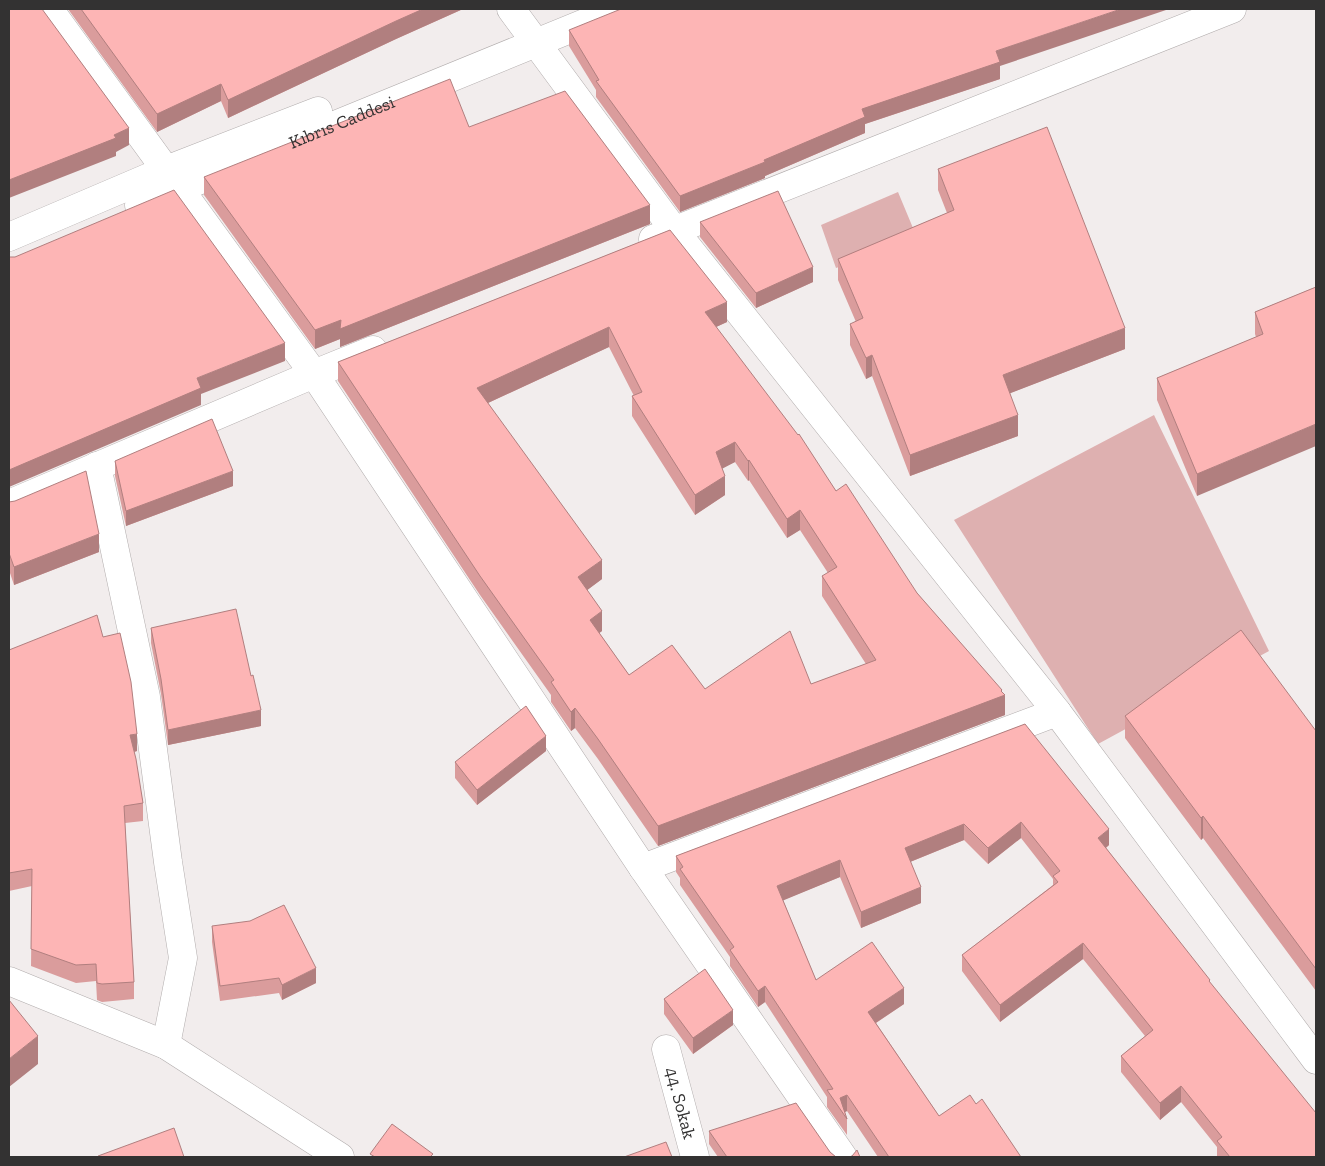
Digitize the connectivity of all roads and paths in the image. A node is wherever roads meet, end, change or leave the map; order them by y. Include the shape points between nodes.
1 (49, 9) edge
2 (576, 9) edge
3 (619, 9) edge
4 (1232, 9) edge
5 (524, 26) edge
6 (173, 179) junction
7 (674, 230) junction
8 (9, 237) edge
9 (628, 249) edge
10 (9, 260) edge
11 (397, 340) edge
12 (314, 374) junction
13 (97, 466) junction
14 (9, 504) edge
15 (1056, 712) junction
16 (643, 868) junction
17 (9, 981) edge
18 (166, 1045) junction
19 (666, 1048) dead end
20 (1316, 1060) edge
21 (340, 1157) edge
22 (695, 1157) edge
23 (843, 1157) edge

1 - 6 street
2 - 5 street, Kıbrıs Caddesi
3 - 5 street, Kıbrıs Caddesi
4 - 7 street
5 - 6 street, Kıbrıs Caddesi
5 - 7 street
6 - 8 street, Kıbrıs Caddesi
6 - 10 street, Kıbrıs Caddesi
6 - 12 street
7 - 9 street
7 - 15 street
11 - 12 street
12 - 13 street
12 - 16 street
13 - 14 street
13 - 18 street via 146,697 183,958
15 - 16 street
15 - 20 street
16 - 23 street
17 - 18 street
18 - 21 street
19 - 22 street, 44. Sokak

